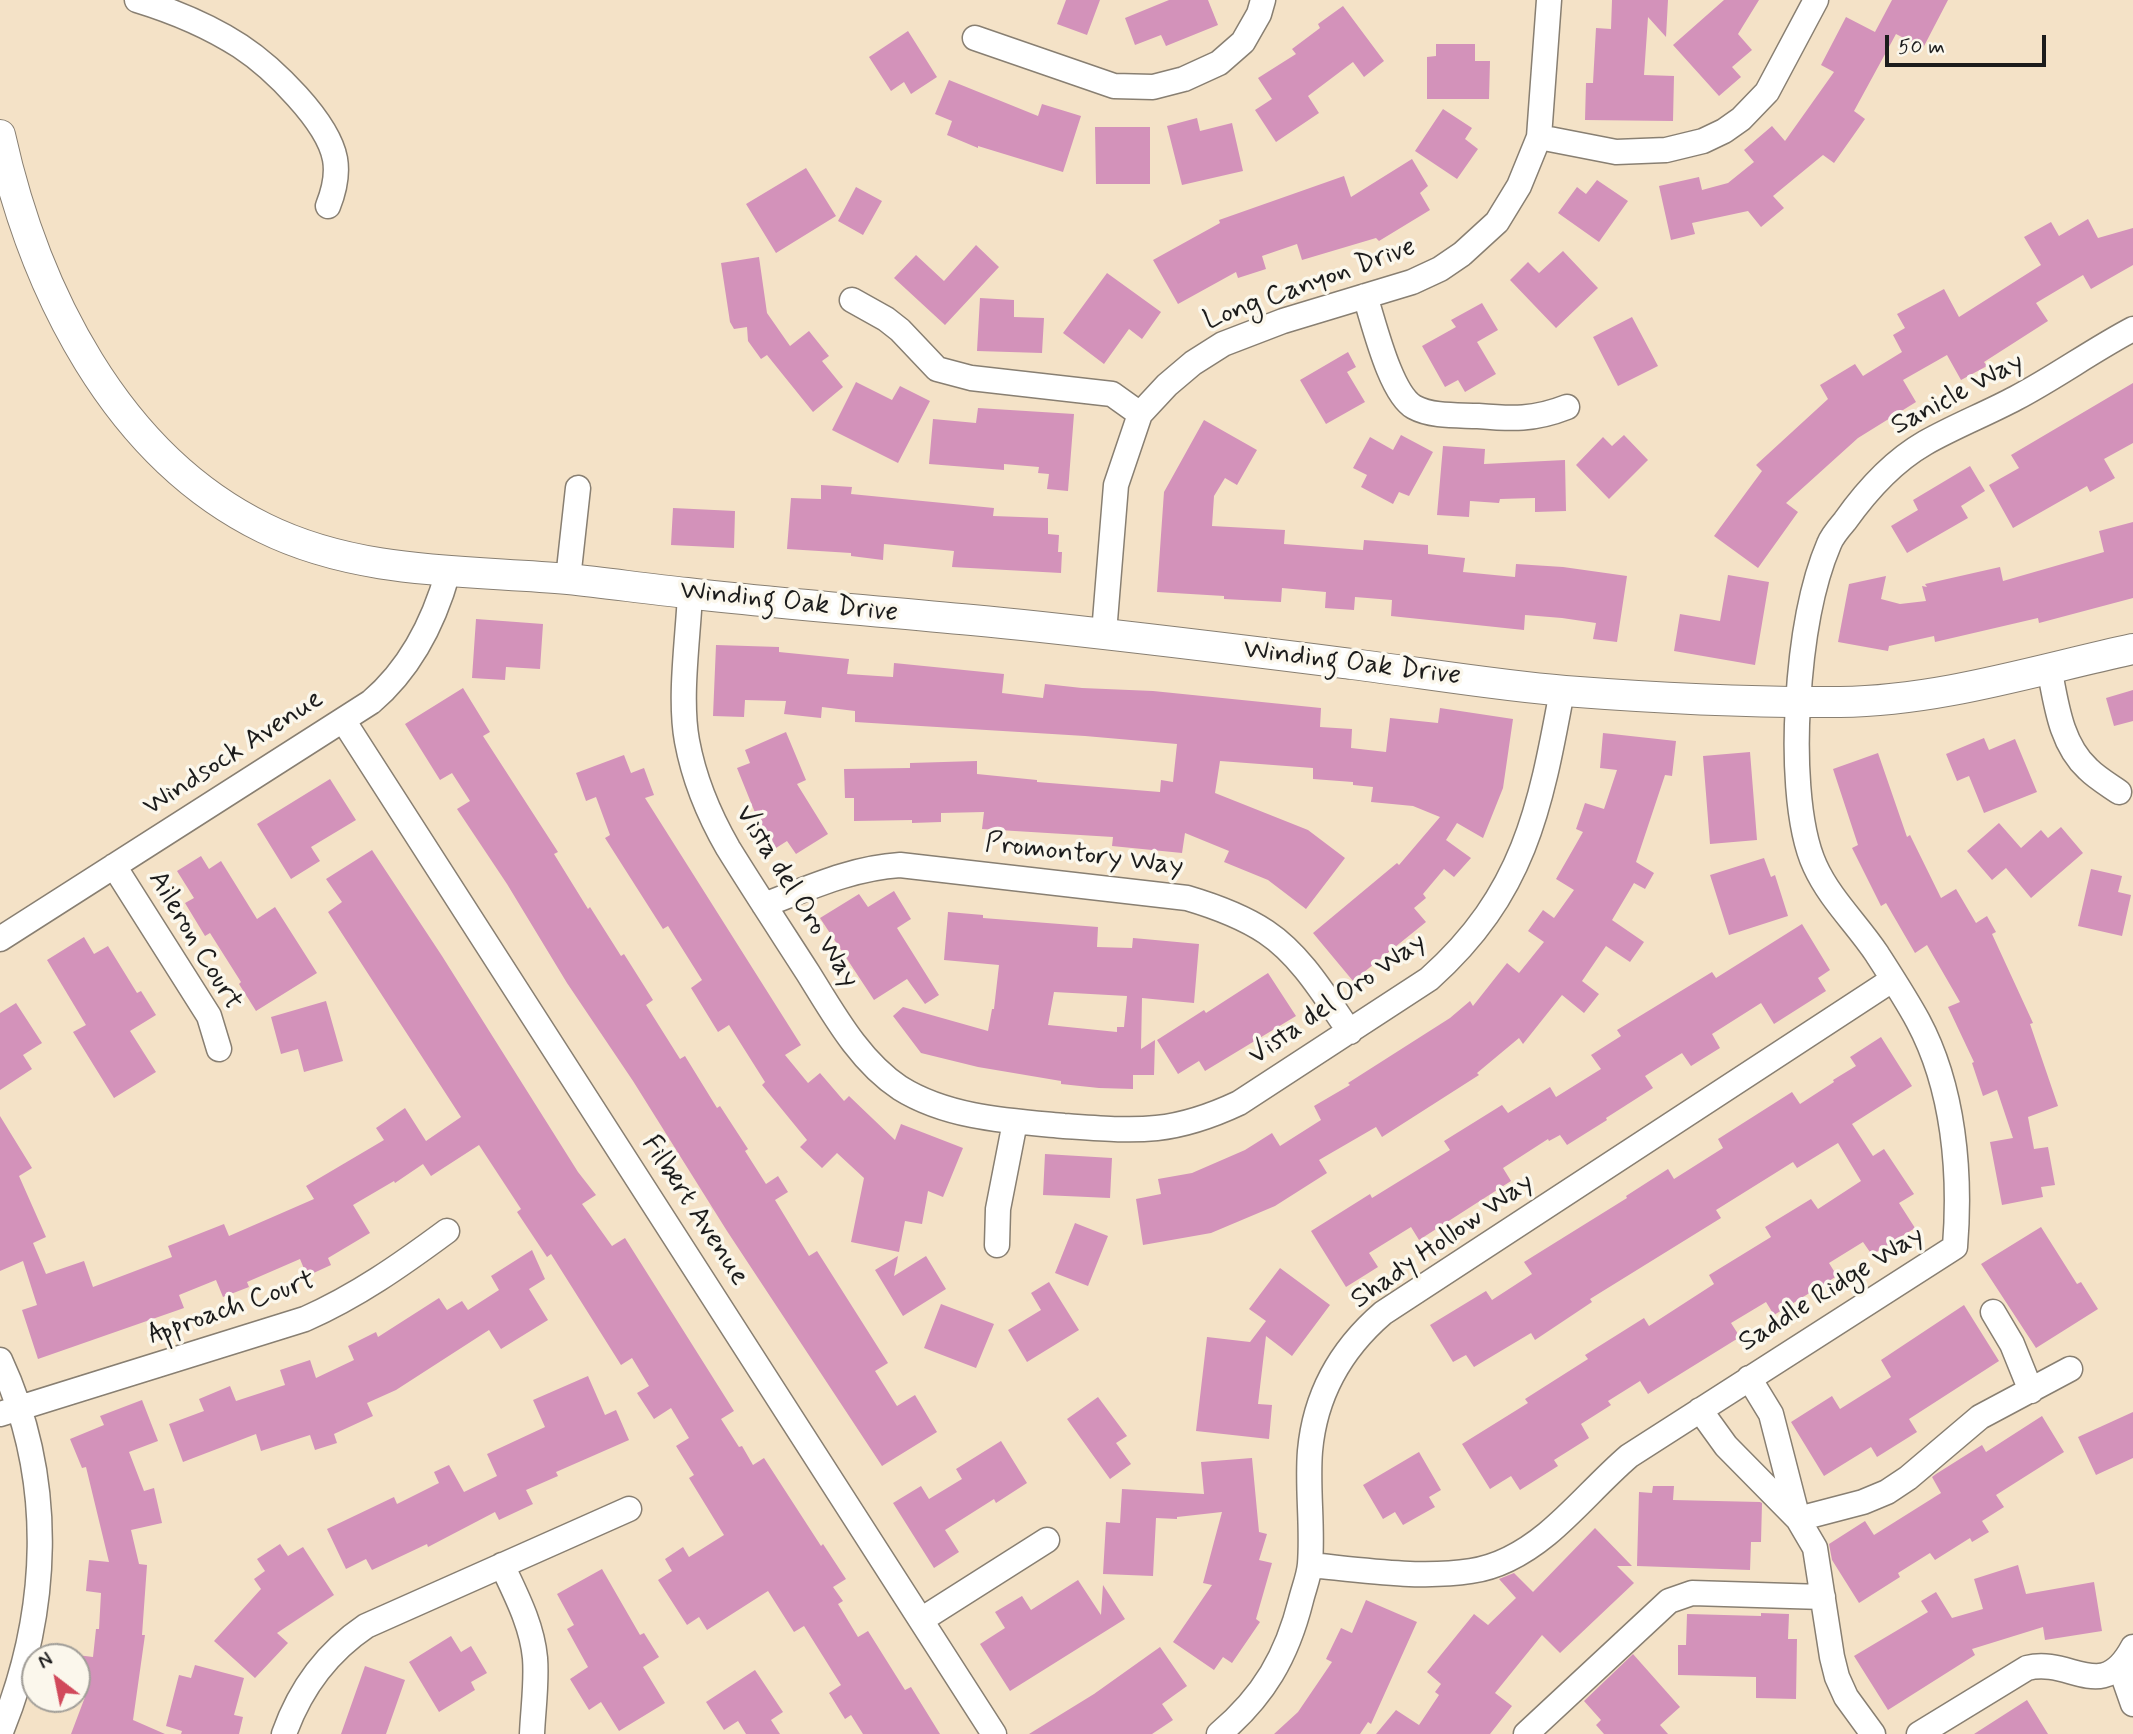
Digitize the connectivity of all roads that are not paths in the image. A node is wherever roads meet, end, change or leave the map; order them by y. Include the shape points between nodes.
1 (138, 0) edge
2 (1263, 0) edge
3 (1549, 0) edge
4 (1816, 0) edge
5 (975, 38) dead end
6 (1539, 137) junction
7 (2, 153) edge
8 (328, 206) dead end
9 (1365, 296) junction
10 (852, 300) dead end
11 (2133, 329) edge
12 (1567, 407) dead end
13 (1140, 414) junction
14 (578, 488) dead end
15 (447, 572) junction
16 (568, 579) junction
17 (690, 594) junction
18 (1104, 633) junction
19 (2133, 649) edge
20 (2049, 667) junction
21 (1562, 691) junction
22 (1798, 702) junction
23 (343, 720) junction
24 (2119, 792) dead end
25 (114, 866) junction
26 (764, 905) junction
27 (0, 939) edge
28 (1892, 980) junction
29 (1350, 1032) junction
30 (219, 1049) dead end
31 (1015, 1122) junction
32 (447, 1231) dead end
33 (997, 1245) dead end
34 (1993, 1312) dead end
35 (0, 1360) edge
36 (2070, 1369) dead end
37 (1749, 1378) junction
38 (2031, 1391) junction
39 (1700, 1410) junction
40 (9, 1412) edge
41 (629, 1509) dead end
42 (1798, 1519) junction
43 (1047, 1540) dead end
44 (502, 1565) junction
45 (1310, 1565) junction
46 (1823, 1597) junction
47 (921, 1620) junction
48 (2126, 1657) edge
49 (2133, 1704) edge
50 (0, 1734) edge
51 (284, 1734) edge
52 (532, 1734) edge
53 (994, 1734) edge
54 (1219, 1734) edge
55 (1526, 1734) edge
56 (1873, 1734) edge
57 (1919, 1734) edge

1 - 8 street via 197,22 242,47 305,104 322,128 335,160 334,192
2 - 5 street via 1243,42 1219,63 1153,87 1114,86
3 - 6 street, Long Canyon Drive
4 - 6 street via 1767,92 1724,131 1666,150 1616,152
6 - 9 street, Long Canyon Drive via 1510,204 1482,237 1440,269
7 - 15 street, Winding Oak Drive via 33,250 63,316 104,383 169,462 231,510 302,544 378,564
9 - 12 street via 1393,381 1414,407 1524,420
9 - 13 street, Long Canyon Drive via 1223,344 1167,385
10 - 13 street via 900,330 937,369 971,378 1112,394
11 - 22 street, Sanicle Way via 2040,385 1925,443 1875,482 1829,542 1814,591
13 - 18 street, Long Canyon Drive via 1116,485
14 - 16 street
15 - 16 street, Winding Oak Drive
15 - 23 street, Windsock Avenue via 430,622 407,663 385,690
16 - 17 street, Winding Oak Drive
17 - 18 street, Winding Oak Drive
17 - 26 street, Vista del Oro Way via 687,739 711,818
18 - 21 street, Winding Oak Drive
19 - 20 street, Winding Oak Drive
20 - 22 street, Winding Oak Drive via 1958,691 1882,700
20 - 24 street via 2070,746 2087,768
21 - 22 street, Winding Oak Drive
21 - 29 street, Vista del Oro Way via 1536,812 1506,885 1489,913 1429,979
22 - 28 street, Saddle Ridge Way via 1795,747 1799,786 1815,865
23 - 25 street, Windsock Avenue
23 - 47 street, Filbert Avenue
25 - 27 street, Windsock Avenue
25 - 30 street, Aileron Court via 209,1016
26 - 29 street, Promontory Way via 870,867 900,865 1187,898 1228,911 1266,932 1300,964
26 - 31 street, Vista del Oro Way via 846,1033 876,1068 925,1100
28 - 37 street, Saddle Ridge Way via 1919,1022 1945,1095 1958,1203 1955,1247
28 - 45 street, Shady Hollow Way via 1366,1327 1336,1367 1315,1420 1310,1452
29 - 31 street, Vista del Oro Way via 1239,1104 1183,1125 1141,1131
31 - 33 street via 998,1209
32 - 40 street, Approach Court via 374,1284 305,1319
34 - 38 street
35 - 40 street
36 - 38 street
37 - 39 street, Saddle Ridge Way
37 - 42 street via 1771,1414
38 - 42 street via 1980,1417 1887,1492 1863,1503
39 - 42 street via 1726,1446
39 - 45 street, Saddle Ridge Way via 1629,1457 1545,1536 1513,1558 1471,1571 1373,1571
40 - 50 street via 30,1453 40,1549 26,1658
41 - 44 street
42 - 46 street via 1815,1548
43 - 47 street
44 - 51 street via 382,1617 351,1636 324,1661 304,1689
44 - 52 street via 533,1642
45 - 54 street, Shady Hollow Way via 1288,1646 1275,1673
46 - 55 street via 1692,1593 1669,1601
46 - 56 street via 1837,1677
47 - 53 street, Filbert Avenue
48 - 49 street
48 - 57 street via 2102,1675 2087,1677 2055,1666 2027,1668

